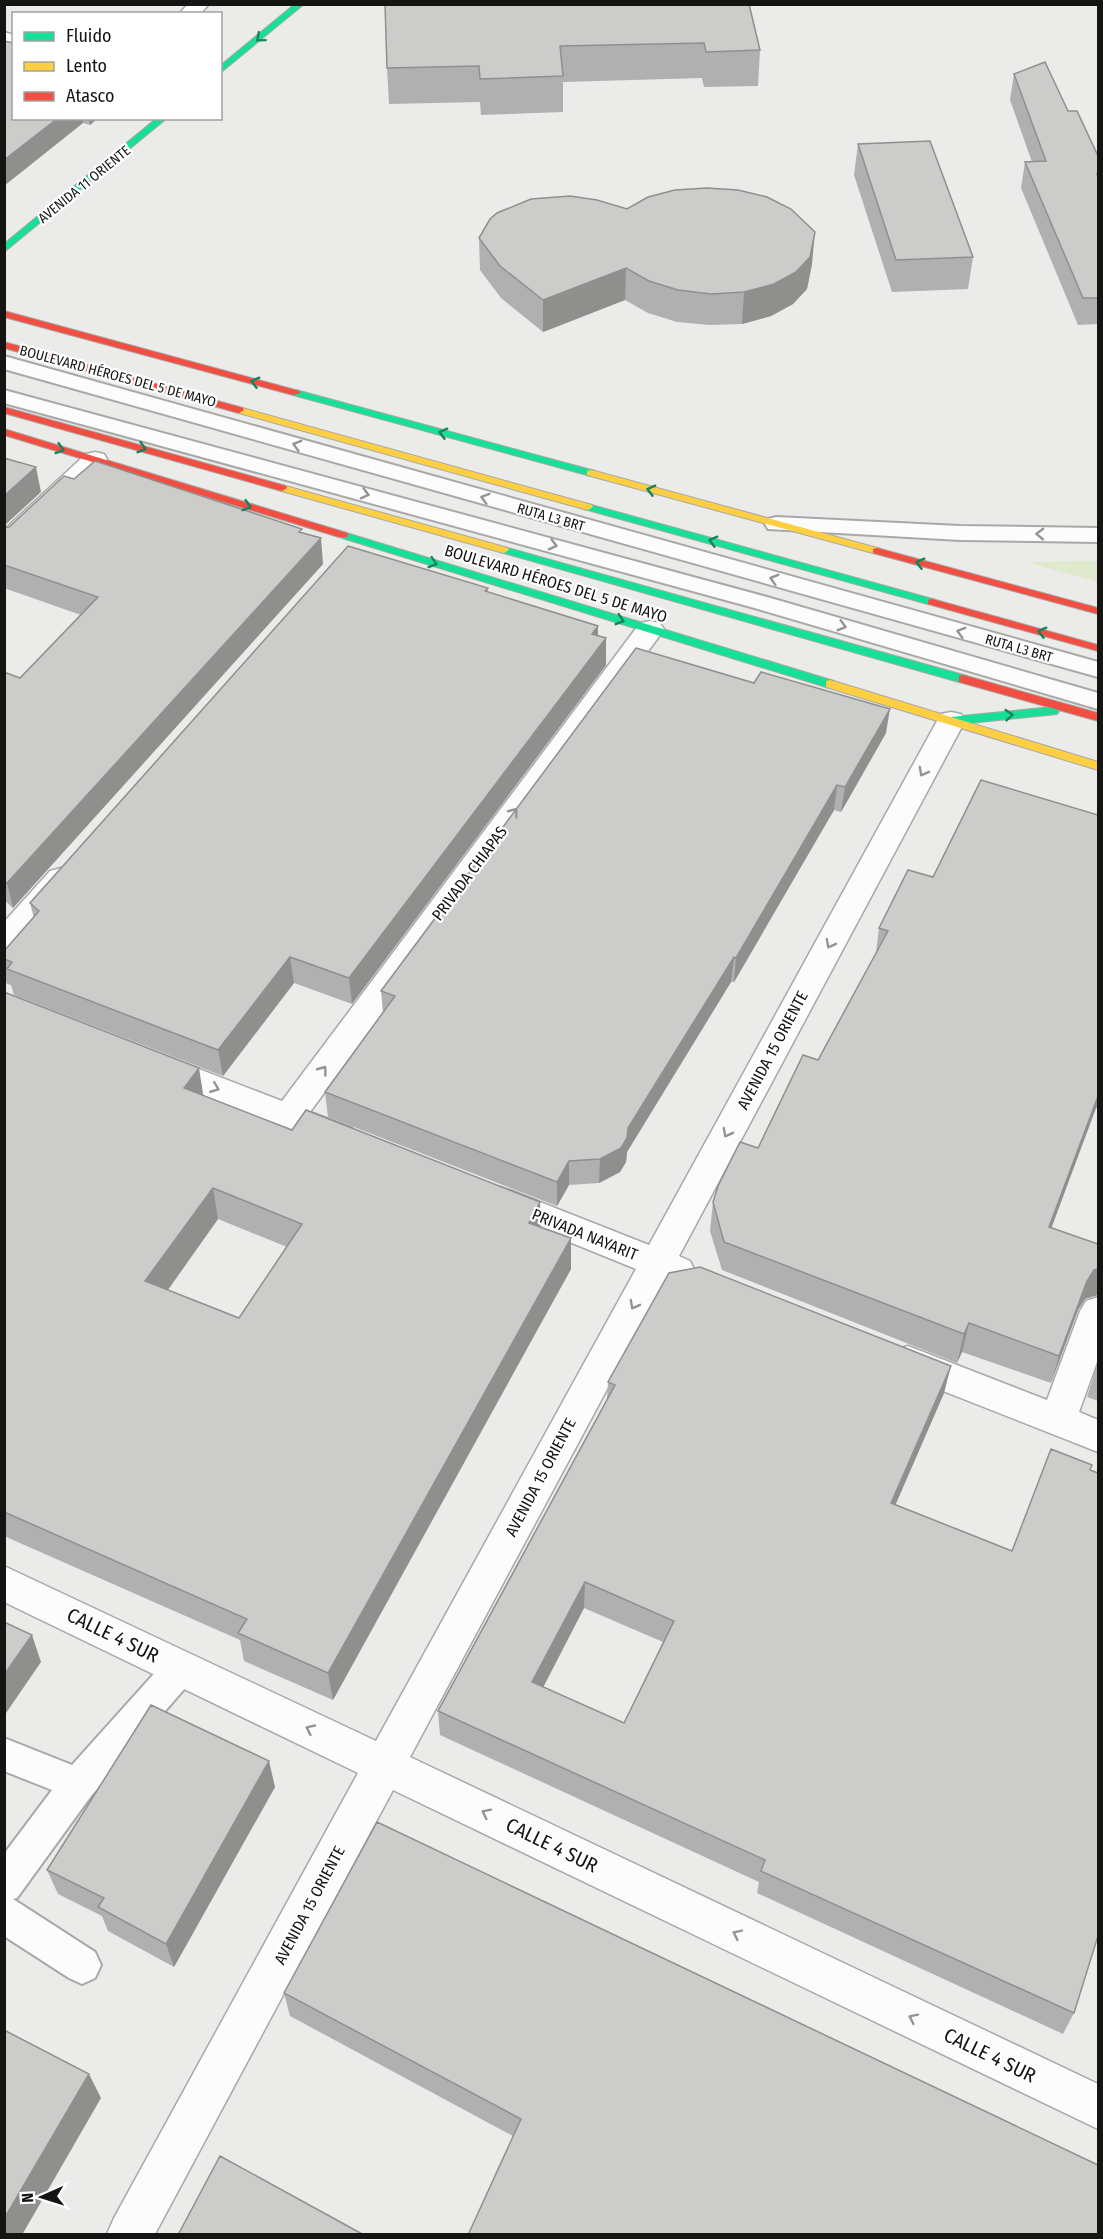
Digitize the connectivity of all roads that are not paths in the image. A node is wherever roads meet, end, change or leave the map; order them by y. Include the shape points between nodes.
1 (300, 4) edge
2 (222, 69) edge
3 (161, 120) edge
4 (4, 249) edge
5 (4, 314) edge
6 (4, 345) edge
7 (4, 362) edge
8 (4, 396) edge
9 (4, 410) edge
10 (4, 432) edge
11 (95, 459) junction
12 (776, 524) junction
13 (1098, 535) edge
14 (4, 544) edge
15 (1098, 611) edge
16 (650, 629) junction
17 (1098, 648) edge
18 (1098, 670) edge
19 (1098, 701) edge
20 (1073, 709) junction
21 (1098, 717) edge
22 (951, 721) junction
23 (1098, 766) edge
24 (76, 862) edge
25 (4, 942) edge
26 (135, 1056) edge
27 (288, 1117) junction
28 (364, 1147) edge
29 (472, 1190) edge
30 (657, 1263) junction
31 (713, 1284) edge
32 (1098, 1311) edge
33 (880, 1350) edge
34 (1058, 1420) junction
35 (1098, 1436) edge
36 (4, 1583) edge
37 (181, 1668) junction
38 (4, 1754) edge
39 (385, 1765) junction
40 (78, 1784) junction
41 (4, 1886) edge
42 (4, 1914) edge
43 (82, 1965) dead end
44 (1098, 2107) edge
45 (130, 2235) edge

1 -> 2 street
3 - 4 street, AVENIDA 11 ORIENTE
12 -> 5 street, BOULEVARD HÉROES DEL 5 DE MAYO
17 -> 6 street, BOULEVARD HÉROES DEL 5 DE MAYO
18 -> 7 lane, RUTA L3 BRT
8 -> 19 lane via 759,602
9 -> 20 street, BOULEVARD HÉROES DEL 5 DE MAYO
10 -> 11 street, BOULEVARD HÉROES DEL 5 DE MAYO
11 - 14 street
11 -> 16 street, BOULEVARD HÉROES DEL 5 DE MAYO via 353,550
13 -> 12 lane
15 -> 12 street, BOULEVARD HÉROES DEL 5 DE MAYO
16 - 22 street, BOULEVARD HÉROES DEL 5 DE MAYO
27 -> 16 street, PRIVADA CHIAPAS
20 - 21 street, BOULEVARD HÉROES DEL 5 DE MAYO
22 -> 20 street
22 - 23 street, BOULEVARD HÉROES DEL 5 DE MAYO
22 -> 30 street, AVENIDA 15 ORIENTE
24 - 25 street
26 -> 27 street
27 - 28 street
29 - 30 street, PRIVADA NAYARIT
30 - 31 street, PRIVADA NAYARIT
30 -> 39 street, AVENIDA 15 ORIENTE
32 - 34 street
33 - 34 street
34 - 35 street
36 - 37 street, CALLE 4 SUR
39 -> 37 street, CALLE 4 SUR
37 - 40 lane
38 - 40 lane
44 -> 39 street, CALLE 4 SUR
39 - 45 street, AVENIDA 15 ORIENTE
40 - 41 lane
42 - 43 lane

